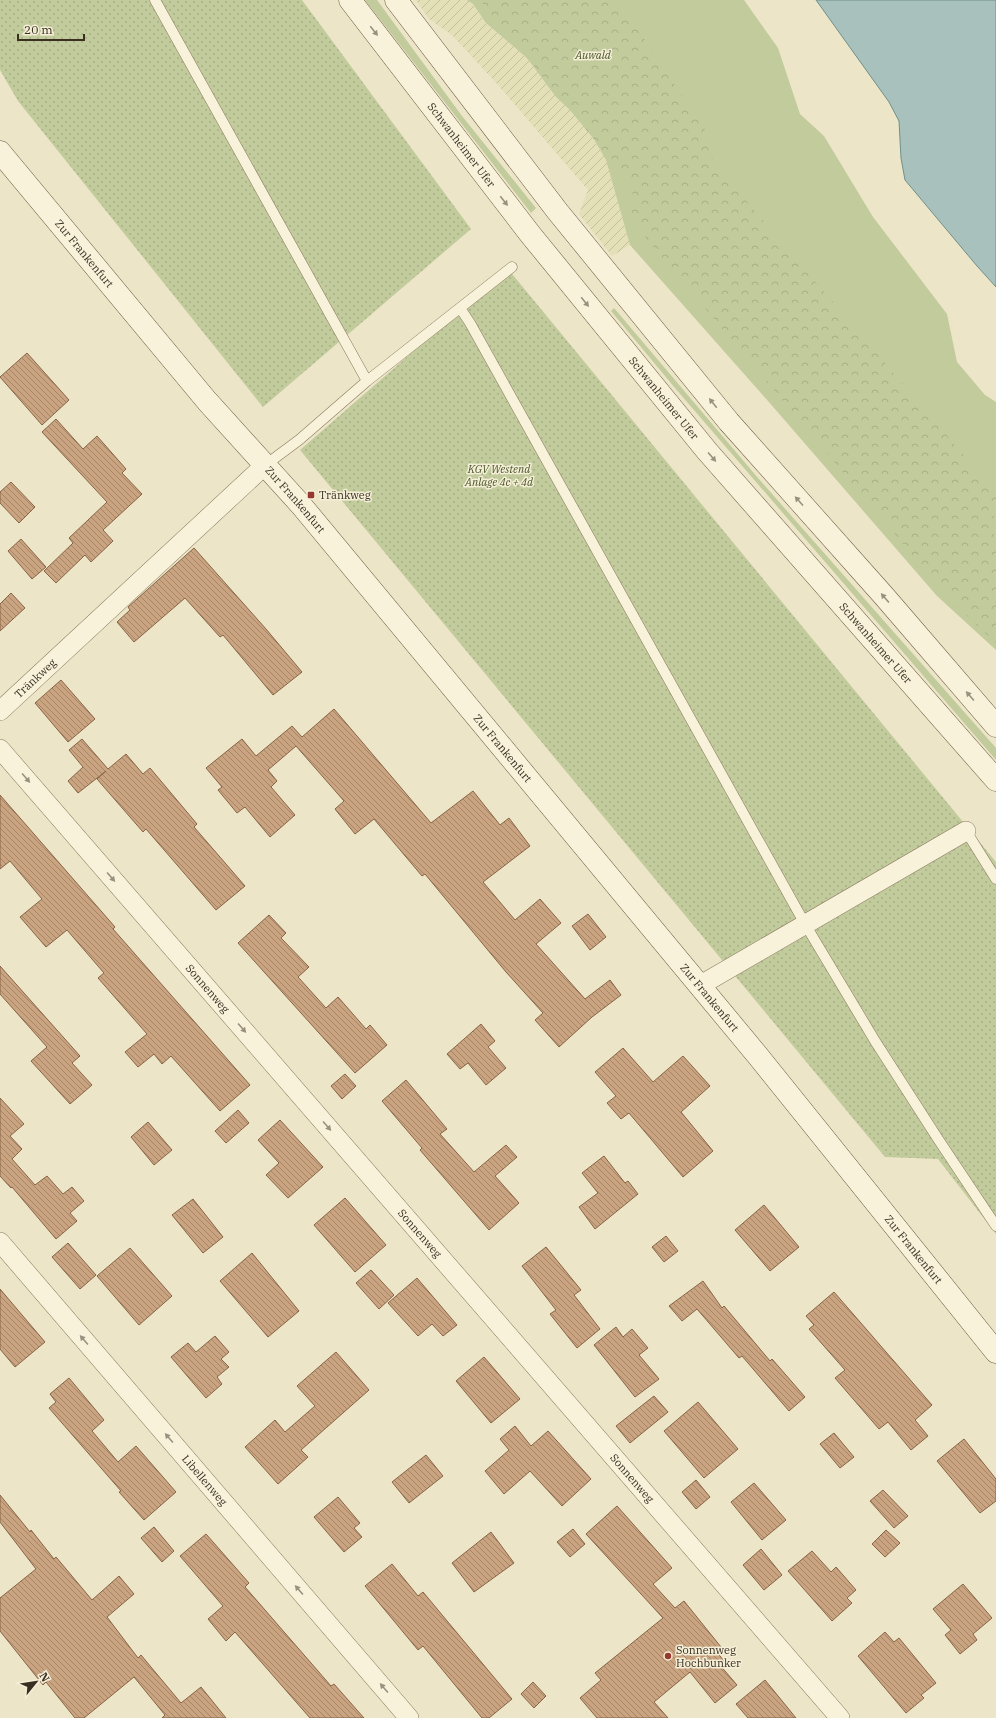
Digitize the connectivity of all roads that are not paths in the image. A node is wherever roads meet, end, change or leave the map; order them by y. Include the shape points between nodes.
1 (155, 0) edge
2 (350, 0) edge
3 (396, 0) edge
4 (0, 152) edge
5 (512, 267) dead end
6 (460, 308) junction
7 (367, 381) junction
8 (264, 466) junction
9 (0, 711) edge
10 (996, 726) edge
11 (0, 749) edge
12 (996, 780) edge
13 (966, 831) joint
14 (996, 879) edge
15 (805, 924) junction
16 (699, 986) junction
17 (996, 1226) edge
18 (0, 1242) edge
19 (996, 1352) edge
20 (409, 1718) edge
21 (840, 1718) edge

1 - 7 lane
2 -> 12 main road, Schwanheimer Ufer via 530,234 707,451
10 -> 3 main road via 724,416 558,212
4 - 8 main road, Zur Frankenfurt
5 - 6 lane
6 - 7 lane
6 - 15 lane
7 - 8 lane via 299,440
8 - 9 street, Tränkweg
8 - 16 main road, Zur Frankenfurt via 301,505
11 -> 21 street, Sonnenweg
13 - 14 lane
13 - 15 street
15 - 16 street
15 - 17 lane via 875,1041
16 - 19 main road, Zur Frankenfurt
20 -> 18 street, Libellenweg

